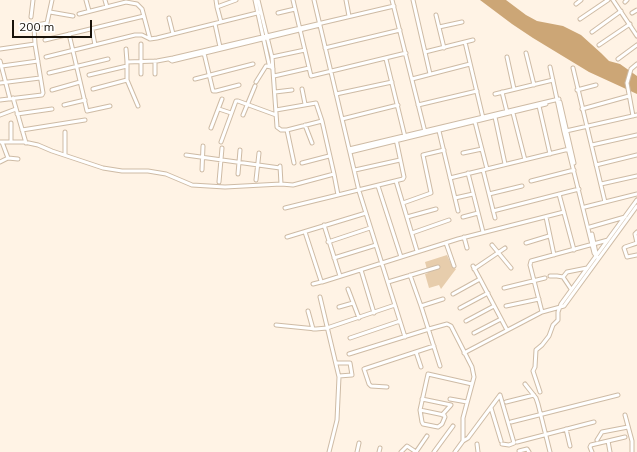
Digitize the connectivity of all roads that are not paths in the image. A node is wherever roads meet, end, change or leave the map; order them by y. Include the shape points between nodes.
1 (33, 0) edge
2 (52, 0) edge
3 (86, 0) edge
4 (105, 0) edge
5 (216, 0) edge
6 (236, 0) edge
7 (255, 0) edge
8 (258, 0) edge
9 (293, 0) edge
10 (314, 0) edge
11 (346, 0) edge
12 (392, 0) edge
13 (413, 0) edge
14 (581, 0) edge
15 (608, 0) edge
16 (614, 0) edge
17 (576, 4) dead end
18 (107, 6) junction
19 (394, 6) junction
20 (217, 7) junction
21 (295, 9) junction
22 (637, 10) edge
23 (89, 11) junction
24 (621, 11) junction
25 (50, 12) junction
26 (259, 13) junction
27 (278, 13) dead end
28 (632, 13) dead end
29 (79, 14) dead end
30 (436, 15) dead end
31 (73, 16) dead end
32 (144, 16) junction
33 (349, 16) junction
34 (30, 17) dead end
35 (169, 18) dead end
36 (580, 20) dead end
37 (221, 22) junction
38 (462, 22) dead end
39 (215, 24) junction
40 (320, 24) junction
41 (630, 24) junction
42 (440, 27) junction
43 (637, 27) edge
44 (92, 29) junction
45 (300, 29) junction
46 (400, 30) junction
47 (633, 30) junction
48 (592, 32) dead end
49 (69, 34) junction
50 (173, 34) junction
51 (637, 36) edge
52 (265, 37) junction
53 (150, 39) junction
54 (45, 40) dead end
55 (473, 40) dead end
56 (465, 42) junction
57 (35, 44) junction
58 (140, 44) dead end
59 (96, 45) junction
60 (599, 45) dead end
61 (637, 45) edge
62 (220, 48) junction
63 (325, 48) junction
64 (444, 48) junction
65 (0, 49) edge
66 (126, 49) dead end
67 (73, 50) junction
68 (305, 50) junction
69 (204, 52) junction
70 (425, 52) junction
71 (406, 53) junction
72 (526, 53) dead end
73 (46, 57) dead end
74 (272, 57) junction
75 (507, 58) dead end
76 (108, 59) dead end
77 (386, 59) junction
78 (618, 59) dead end
79 (0, 60) edge
80 (38, 61) junction
81 (155, 61) junction
82 (127, 62) junction
83 (140, 62) junction
84 (253, 64) dead end
85 (470, 64) junction
86 (637, 64) edge
87 (1, 66) edge
88 (77, 66) junction
89 (127, 66) junction
90 (550, 67) dead end
91 (272, 68) junction
92 (309, 68) junction
93 (573, 68) dead end
94 (330, 71) junction
95 (49, 74) dead end
96 (141, 74) dead end
97 (155, 74) dead end
98 (430, 74) junction
99 (89, 75) dead end
100 (209, 76) junction
101 (274, 76) junction
102 (40, 78) junction
103 (195, 79) dead end
104 (412, 79) junction
105 (127, 80) junction
106 (553, 80) junction
107 (6, 82) junction
108 (80, 82) junction
109 (256, 82) dead end
110 (392, 82) junction
111 (0, 83) edge
112 (239, 85) dead end
113 (534, 85) junction
114 (596, 85) dead end
115 (255, 86) dead end
116 (93, 89) dead end
117 (302, 89) dead end
118 (514, 89) junction
119 (52, 90) dead end
120 (292, 90) dead end
121 (477, 90) junction
122 (577, 90) junction
123 (275, 92) junction
124 (502, 92) junction
125 (336, 94) junction
126 (495, 94) dead end
127 (629, 96) junction
128 (12, 99) junction
129 (222, 99) dead end
130 (0, 100) edge
131 (85, 100) junction
132 (558, 100) junction
133 (305, 104) junction
134 (64, 105) dead end
135 (247, 105) junction
136 (398, 105) junction
137 (418, 105) junction
138 (110, 106) dead end
139 (138, 106) dead end
140 (540, 106) junction
141 (582, 108) junction
142 (16, 109) junction
143 (52, 109) dead end
144 (219, 110) junction
145 (276, 110) junction
146 (507, 112) junction
147 (230, 113) junction
148 (513, 113) junction
149 (17, 114) junction
150 (0, 115) edge
151 (243, 115) dead end
152 (276, 115) junction
153 (635, 116) edge
154 (495, 117) junction
155 (342, 119) junction
156 (484, 119) junction
157 (85, 120) dead end
158 (322, 121) junction
159 (475, 122) junction
160 (11, 123) dead end
161 (304, 125) junction
162 (587, 127) junction
163 (211, 128) dead end
164 (22, 130) junction
165 (287, 130) junction
166 (439, 131) junction
167 (65, 132) dead end
168 (566, 132) junction
169 (425, 133) junction
170 (637, 135) edge
171 (405, 138) junction
172 (396, 140) junction
173 (1, 142) edge
174 (11, 142) junction
175 (220, 142) dead end
176 (26, 143) junction
177 (312, 143) dead end
178 (592, 145) junction
179 (203, 146) dead end
180 (222, 148) dead end
181 (482, 149) junction
182 (569, 149) junction
183 (240, 150) dead end
184 (350, 150) junction
185 (444, 150) junction
186 (259, 153) dead end
187 (463, 153) dead end
188 (550, 154) junction
189 (65, 155) junction
190 (186, 155) dead end
191 (637, 155) edge
192 (329, 156) junction
193 (8, 158) junction
194 (203, 158) junction
195 (18, 160) dead end
196 (221, 160) junction
197 (400, 160) junction
198 (525, 160) junction
199 (0, 162) edge
200 (239, 163) junction
201 (294, 163) dead end
202 (302, 163) dead end
203 (505, 164) junction
204 (257, 165) junction
205 (596, 165) junction
206 (485, 169) junction
207 (202, 170) dead end
208 (355, 170) junction
209 (574, 170) junction
210 (468, 173) junction
211 (238, 174) dead end
212 (334, 174) junction
213 (637, 176) edge
214 (450, 178) junction
215 (256, 180) dead end
216 (396, 181) junction
217 (531, 181) dead end
218 (218, 182) dead end
219 (281, 184) junction
220 (601, 184) junction
221 (378, 186) junction
222 (522, 186) dead end
223 (579, 189) junction
224 (360, 191) junction
225 (473, 194) junction
226 (489, 194) junction
227 (559, 194) junction
228 (637, 194) edge
229 (338, 195) junction
230 (455, 198) junction
231 (637, 200) edge
232 (605, 202) junction
233 (403, 203) junction
234 (637, 206) edge
235 (585, 207) junction
236 (285, 208) dead end
237 (436, 209) dead end
238 (458, 210) dead end
239 (493, 211) junction
240 (366, 212) junction
241 (564, 212) junction
242 (478, 213) junction
243 (407, 217) junction
244 (463, 217) dead end
245 (546, 217) junction
246 (626, 217) junction
247 (495, 218) dead end
248 (449, 220) dead end
249 (324, 225) junction
250 (590, 227) junction
251 (370, 228) junction
252 (304, 232) junction
253 (483, 232) junction
254 (637, 232) edge
255 (412, 233) junction
256 (549, 236) junction
257 (287, 237) dead end
258 (464, 237) junction
259 (608, 240) junction
260 (328, 242) junction
261 (446, 243) junction
262 (526, 243) dead end
263 (637, 243) edge
264 (376, 245) junction
265 (492, 245) dead end
266 (593, 245) junction
267 (467, 248) dead end
268 (505, 248) dead end
269 (574, 250) junction
270 (417, 252) junction
271 (498, 252) junction
272 (554, 255) junction
273 (637, 255) edge
274 (597, 256) junction
275 (401, 257) junction
276 (334, 258) junction
277 (383, 263) junction
278 (454, 266) dead end
279 (438, 267) dead end
280 (511, 268) dead end
281 (588, 268) junction
282 (361, 270) junction
283 (410, 275) junction
284 (340, 276) junction
285 (550, 276) dead end
286 (563, 277) junction
287 (546, 278) dead end
288 (480, 279) junction
289 (534, 280) junction
290 (321, 282) junction
291 (388, 282) junction
292 (313, 284) dead end
293 (504, 288) dead end
294 (348, 289) dead end
295 (571, 289) junction
296 (488, 293) junction
297 (453, 294) dead end
298 (320, 297) dead end
299 (443, 298) dead end
300 (539, 299) junction
301 (353, 303) junction
302 (395, 305) junction
303 (421, 306) junction
304 (494, 306) junction
305 (506, 306) dead end
306 (339, 308) dead end
307 (460, 308) dead end
308 (559, 308) junction
309 (308, 311) dead end
310 (374, 312) junction
311 (542, 312) junction
312 (359, 318) junction
313 (502, 319) junction
314 (400, 321) junction
315 (466, 321) dead end
316 (276, 325) dead end
317 (328, 328) junction
318 (313, 329) junction
319 (429, 329) junction
320 (507, 330) junction
321 (474, 333) dead end
322 (405, 337) junction
323 (350, 338) dead end
324 (434, 346) junction
325 (416, 352) junction
326 (464, 353) junction
327 (349, 354) dead end
328 (337, 365) junction
329 (440, 366) dead end
330 (421, 367) dead end
331 (339, 374) junction
332 (472, 384) junction
333 (524, 384) dead end
334 (387, 387) dead end
335 (540, 392) dead end
336 (534, 395) junction
337 (618, 395) dead end
338 (422, 399) junction
339 (450, 399) dead end
340 (467, 402) junction
341 (506, 402) dead end
342 (490, 408) junction
343 (420, 410) junction
344 (541, 414) junction
345 (442, 415) junction
346 (625, 415) dead end
347 (512, 422) dead end
348 (594, 422) dead end
349 (453, 426) dead end
350 (628, 427) junction
351 (566, 429) junction
352 (546, 435) junction
353 (427, 436) dead end
354 (625, 438) dead end
355 (597, 440) dead end
356 (463, 441) junction
357 (608, 441) junction
358 (517, 442) dead end
359 (359, 443) dead end
360 (477, 444) dead end
361 (570, 446) dead end
362 (519, 451) edge
363 (329, 452) edge
364 (357, 452) edge
365 (401, 452) edge
366 (416, 452) edge
367 (434, 452) edge
368 (455, 452) edge
369 (478, 452) edge
370 (529, 452) edge
371 (550, 452) edge
372 (592, 452) edge
373 (610, 452) edge
374 (632, 452) edge

1 - 34 street
2 - 25 street
3 - 23 street
4 - 18 street
5 - 20 street
6 - 20 street
7 - 26 street
8 - 26 street
9 - 21 street
10 - 40 street
11 - 33 street
12 - 19 street
13 - 70 street
14 - 17 street
15 - 36 street
16 - 24 street
18 - 23 street
18 - 32 street via 132,2 141,6
19 - 33 street
19 - 46 street
20 - 37 street
21 - 27 street
21 - 45 street
22 - 28 street
23 - 29 street
24 - 41 street
24 - 48 street
25 - 31 street
25 - 57 street via 47,23 34,27
26 - 37 street
26 - 52 street
30 - 42 street
32 - 44 street
32 - 53 street
33 - 40 street
35 - 50 street
37 - 39 street
38 - 42 street
39 - 50 street
39 - 62 street
40 - 45 street
40 - 63 street
41 - 47 street
41 - 60 street
42 - 64 street
43 - 47 street
44 - 49 street
44 - 59 street
45 - 52 street
45 - 68 street
46 - 63 street
46 - 71 street
47 - 51 street
49 - 54 street
49 - 67 street
50 - 53 street
52 - 62 street
52 - 74 street
52 - 91 street
53 - 59 street via 138,35
55 - 56 street
56 - 64 street
56 - 85 street
57 - 65 street
57 - 80 street
58 - 83 street
59 - 67 street
61 - 78 street
62 - 69 street
63 - 94 street
64 - 70 street
66 - 82 street
67 - 73 street
67 - 88 street
68 - 74 street
68 - 92 street
69 - 81 street
69 - 100 street
70 - 98 street
71 - 77 street
71 - 104 street
72 - 113 street
74 - 91 street
75 - 118 street
76 - 88 street
77 - 94 street
77 - 110 street
79 - 87 street
80 - 87 street
80 - 102 street
81 - 83 street
81 - 97 street
82 - 83 street
82 - 89 street
83 - 96 street
84 - 100 street
85 - 98 street
85 - 121 street
86 - 127 street via 631,69 627,80
87 - 107 street
88 - 95 street
88 - 108 street
89 - 99 street
89 - 105 street
90 - 106 street
91 - 101 street
91 - 109 street via 266,66
92 - 94 street via 312,76
92 - 101 street
93 - 122 street
94 - 125 street
98 - 104 street
100 - 103 street
100 - 112 street via 213,90 216,91
101 - 123 street
102 - 107 street
102 - 128 street via 42,95
104 - 137 street
105 - 116 street
105 - 139 street
106 - 113 street
106 - 132 street
107 - 111 street
107 - 128 street
108 - 119 street
108 - 131 street
110 - 125 street
110 - 136 street
113 - 118 street
114 - 122 street
115 - 135 street
117 - 133 street
118 - 124 street
120 - 123 street
121 - 137 street
121 - 156 street
122 - 141 street
123 - 145 street
124 - 126 street
124 - 146 street
125 - 155 street
127 - 141 street
127 - 153 street
128 - 130 street
128 - 142 street
129 - 144 street
131 - 134 street
131 - 138 street via 88,111
132 - 140 street
132 - 146 street
132 - 168 street
133 - 145 street
133 - 158 street via 315,102
135 - 147 street via 236,101
135 - 151 street
135 - 152 street
136 - 155 street
136 - 171 street
137 - 169 street
140 - 148 street
140 - 188 street
141 - 162 street
142 - 149 street
142 - 150 street
143 - 149 street
144 - 147 street
144 - 163 street
145 - 152 street
146 - 156 street
147 - 175 street
148 - 154 street
148 - 198 street
149 - 164 street
152 - 165 street via 279,129
153 - 162 street
154 - 156 street
154 - 203 street
155 - 184 street
156 - 159 street
156 - 169 street
157 - 164 street
158 - 161 street
158 - 192 street
159 - 166 street
159 - 181 street
160 - 174 street
161 - 165 street
161 - 177 street
162 - 168 street
162 - 178 street
164 - 176 street
165 - 201 street
166 - 169 street
166 - 185 street
167 - 189 street
168 - 182 street
168 - 235 street
169 - 171 street
170 - 178 street
171 - 172 street
172 - 184 street
172 - 197 street
173 - 174 street
173 - 193 street
174 - 176 street
176 - 189 street
178 - 205 street
179 - 194 street
180 - 196 street
181 - 187 street
181 - 206 street
182 - 188 street
182 - 209 street
183 - 200 street
184 - 208 street
185 - 214 street
185 - 233 street via 423,155 431,193
186 - 204 street
188 - 198 street
189 - 219 street via 103,168 166,174 192,184 225,187
190 - 194 street
191 - 205 street
192 - 202 street
192 - 212 street
193 - 195 street
193 - 199 street
194 - 196 street
194 - 207 street
196 - 200 street
196 - 218 street
197 - 208 street
197 - 216 street via 404,178
198 - 203 street
200 - 204 street
200 - 211 street
203 - 206 street
204 - 215 street
204 - 219 street via 280,167
205 - 220 street
206 - 210 street
206 - 226 street
208 - 224 street
209 - 217 street
209 - 223 street
210 - 214 street
210 - 225 street
212 - 219 street via 293,186
212 - 229 street
213 - 220 street
214 - 230 street
216 - 221 street
216 - 233 street
220 - 232 street
221 - 224 street
221 - 275 street
222 - 226 street
223 - 227 street
223 - 266 street
224 - 229 street
224 - 240 street
225 - 230 street
225 - 242 street
226 - 239 street
227 - 239 street
227 - 241 street
228 - 232 street
229 - 236 street
230 - 238 street
231 - 246 street
232 - 235 street
233 - 243 street
234 - 246 street
235 - 250 street
237 - 243 street
239 - 247 street
240 - 249 street
240 - 251 street
241 - 245 street
241 - 269 street
242 - 244 street
242 - 253 street
243 - 255 street
245 - 253 street
245 - 256 street
246 - 250 street
246 - 259 street
246 - 274 street
248 - 255 street
249 - 252 street
249 - 260 street
250 - 266 street
251 - 260 street
251 - 264 street
252 - 257 street
252 - 290 street
253 - 258 street
254 - 263 street
255 - 270 street
256 - 262 street
256 - 272 street
258 - 261 street
258 - 267 street
259 - 266 street
259 - 274 street
260 - 276 street
261 - 270 street
261 - 278 street
263 - 273 street via 624,248 627,257
264 - 276 street
264 - 277 street
265 - 271 street
266 - 269 street
266 - 274 street
268 - 271 street
269 - 272 street
270 - 275 street
271 - 280 street
271 - 288 street via 473,268
272 - 289 street via 530,263
274 - 281 street
274 - 308 street via 564,306
275 - 277 street
276 - 284 street
277 - 282 street
277 - 291 street
279 - 283 street
281 - 286 street via 567,272
281 - 295 street
282 - 284 street
282 - 310 street
283 - 291 street
283 - 303 street
284 - 290 street
285 - 286 street
286 - 295 street
287 - 289 street
288 - 296 street
288 - 297 street
289 - 293 street
289 - 300 street
290 - 292 street
291 - 302 street
294 - 301 street
295 - 308 street
296 - 304 street
296 - 307 street
298 - 317 street
299 - 303 street
300 - 305 street
300 - 311 street
301 - 306 street
301 - 312 street
302 - 310 street
302 - 314 street
303 - 319 street
304 - 313 street
304 - 315 street
308 - 311 street
308 - 335 street via 558,320 549,336 535,352 533,371
309 - 318 street
310 - 312 street
311 - 320 street
312 - 317 street
313 - 320 street
313 - 321 street
314 - 322 street
314 - 323 street
316 - 318 street
317 - 318 street
317 - 328 street
319 - 322 street
319 - 324 street
319 - 326 street via 450,324
320 - 326 street
322 - 327 street
324 - 325 street
324 - 329 street
325 - 330 street
325 - 334 street via 364,370 370,386
326 - 332 street via 473,372
328 - 331 street
328 - 331 street via 350,363 352,375
331 - 363 street via 337,420
332 - 338 street via 428,374
332 - 340 street
333 - 336 street
336 - 341 street
336 - 344 street
337 - 344 street
338 - 343 street
338 - 345 street via 451,405
339 - 340 street
340 - 356 street via 462,418
342 - 342 street via 500,395 514,443 501,443
342 - 356 street
343 - 345 street
343 - 345 street via 423,424 440,426 445,418
344 - 347 street
344 - 352 street
346 - 350 street
348 - 351 street
349 - 367 street
350 - 355 street via 602,432
350 - 374 street
351 - 352 street
351 - 361 street
352 - 358 street
352 - 371 street
353 - 366 street
354 - 357 street
356 - 368 street
357 - 372 street via 591,445
357 - 373 street
359 - 364 street
360 - 369 street
362 - 370 street via 528,449
365 - 366 street via 406,446

